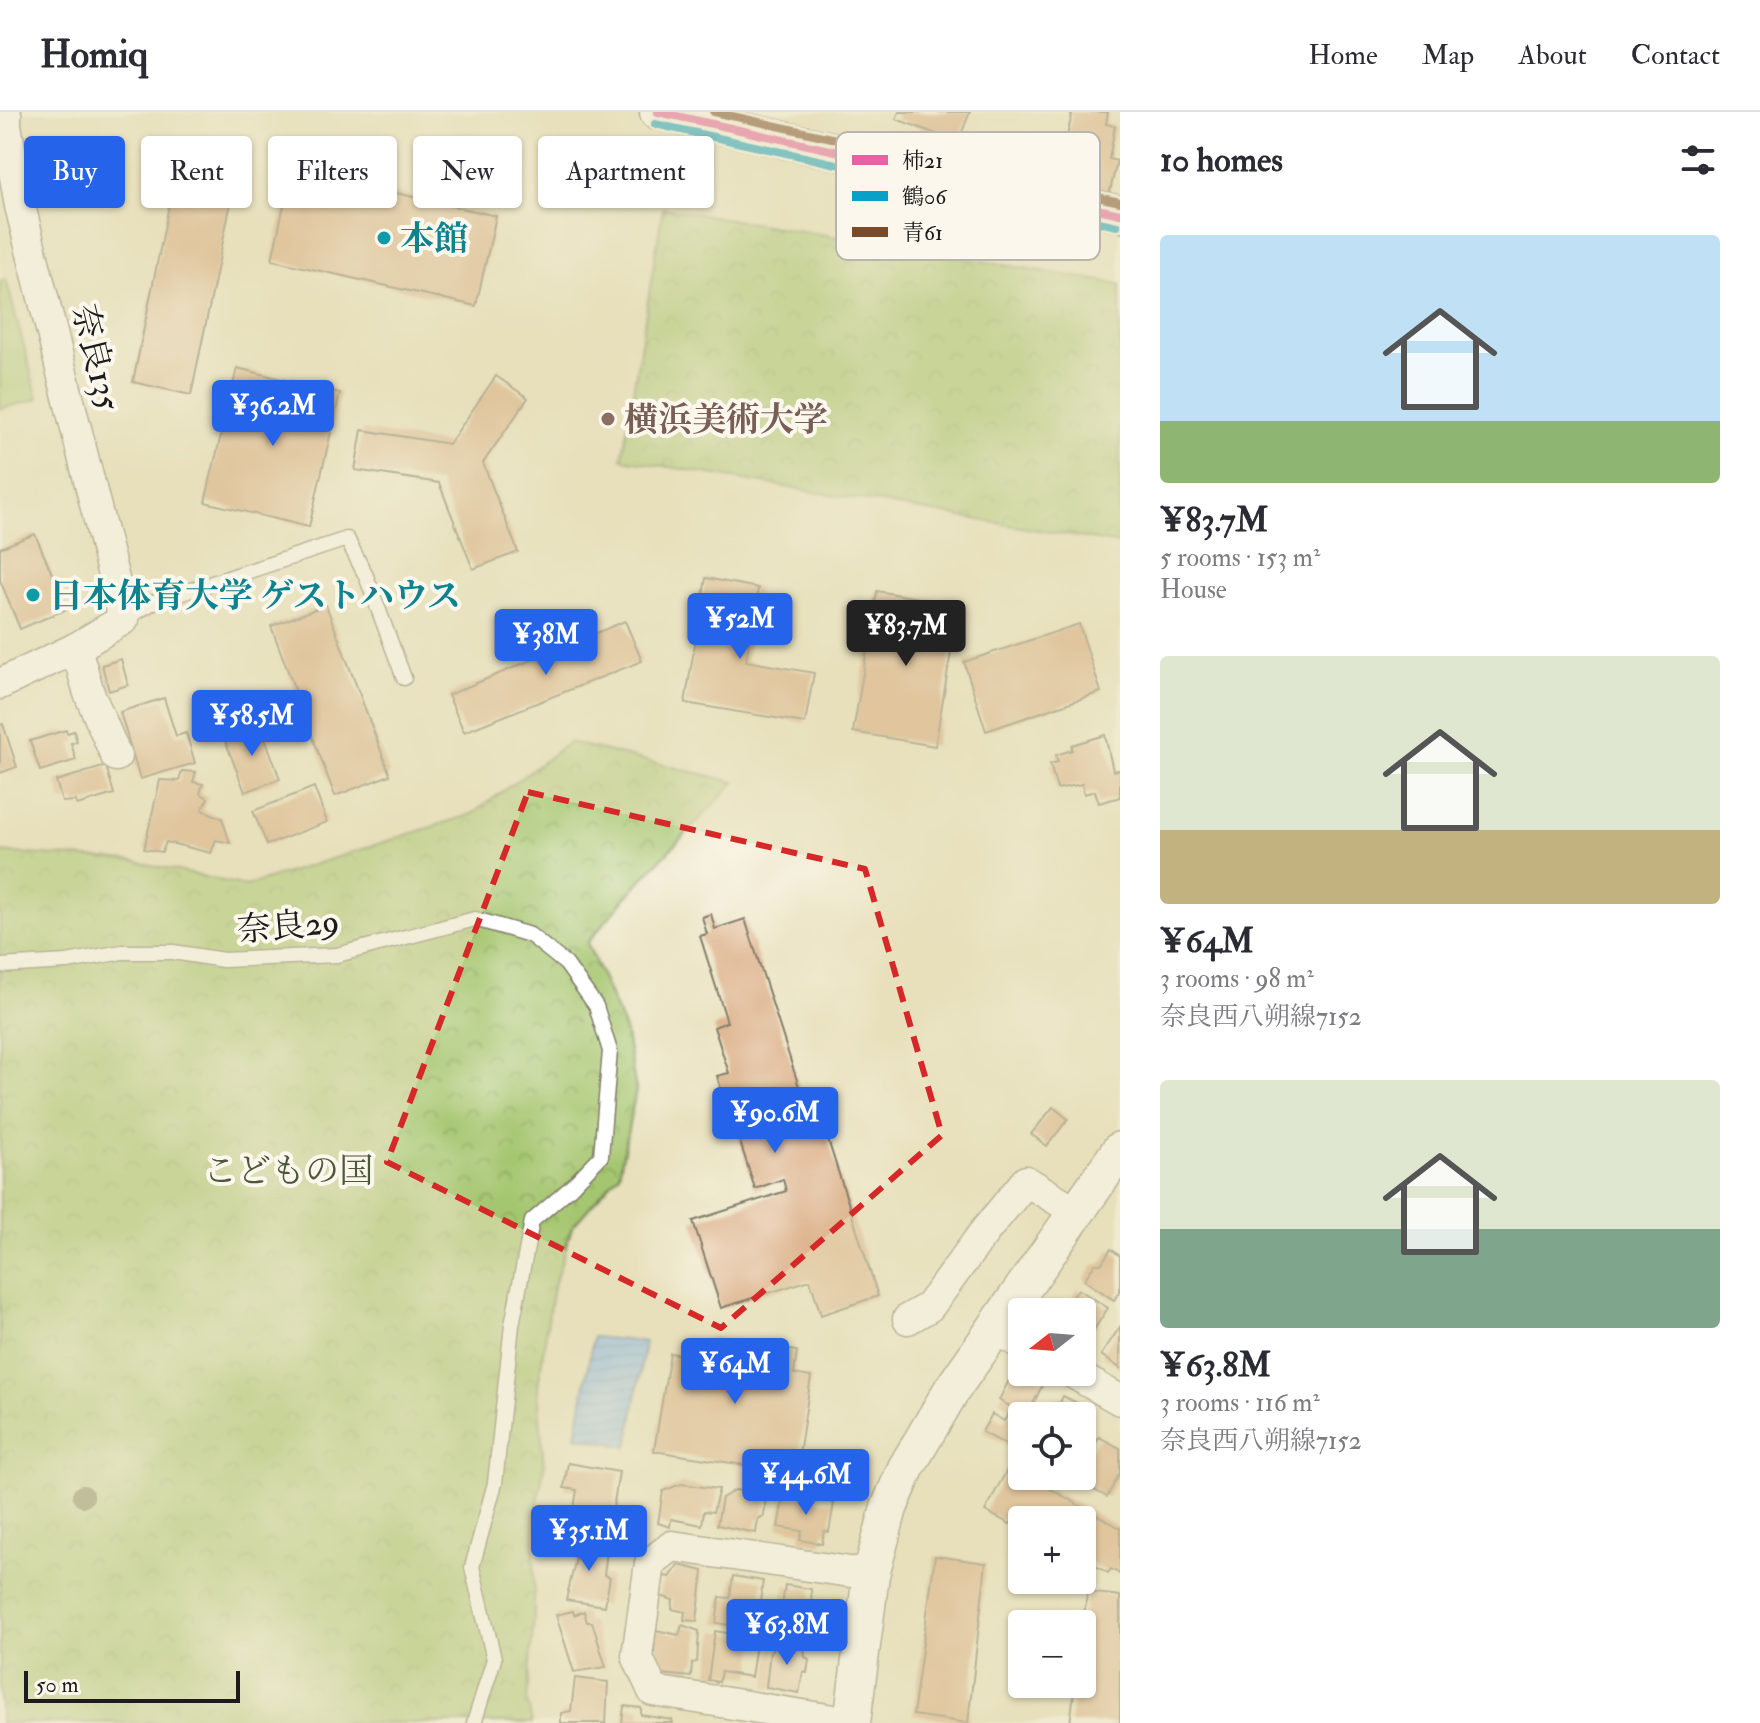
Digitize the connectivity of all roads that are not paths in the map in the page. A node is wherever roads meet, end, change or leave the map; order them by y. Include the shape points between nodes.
1 (6, 112) edge
2 (658, 112) edge
3 (836, 151) edge
4 (1100, 210) edge
5 (1120, 214) edge
6 (124, 619) junction
7 (76, 648) junction
8 (404, 678) dead end
9 (0, 684) edge
10 (116, 756) dead end
11 (0, 966) edge
12 (1120, 1150) edge
13 (1077, 1212) junction
14 (1030, 1298) edge
15 (908, 1319) dead end
16 (1008, 1338) edge
17 (1096, 1386) edge
18 (1120, 1400) edge
19 (871, 1575) junction
20 (474, 1723) edge
21 (852, 1723) edge

1 - 6 street, 奈良135 via 20,206
2 - 3 street
4 - 5 street
6 - 7 street
6 - 8 lane via 154,602 347,539
7 - 9 street
7 - 10 street
11 - 20 lane, 奈良29 via 122,952 173,952 223,960 337,955 475,919 530,935 566,964 596,1006 610,1051 601,1156 532,1221 512,1325 495,1483 472,1567 494,1659
12 - 13 street
13 - 14 street
13 - 15 street via 1026,1181 929,1307
16 - 19 street via 951,1391 906,1468
17 - 18 street
19 - 21 street
19 - 21 street via 672,1546 650,1563 637,1656 653,1691

